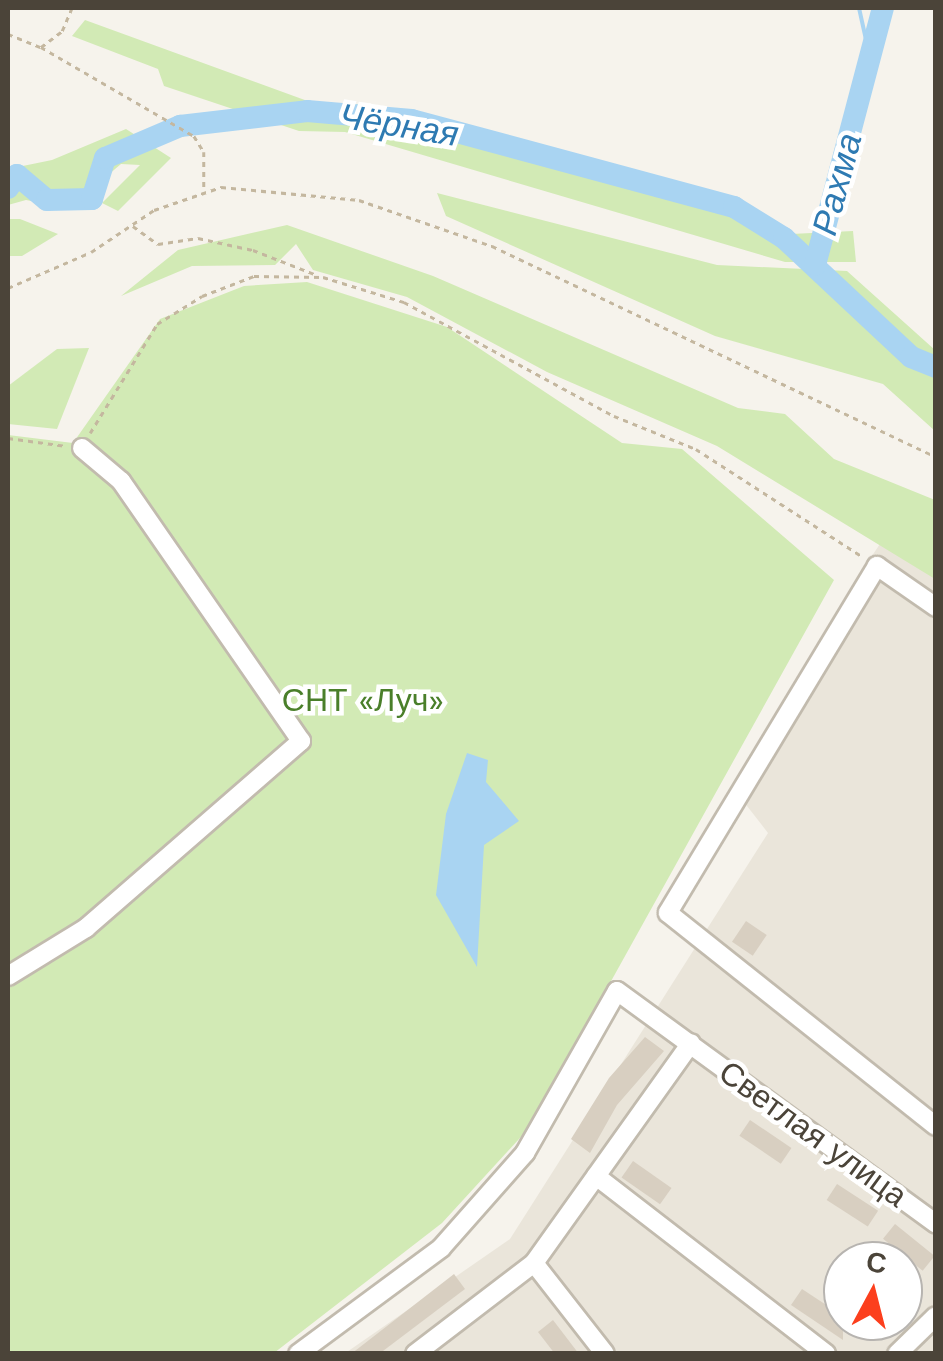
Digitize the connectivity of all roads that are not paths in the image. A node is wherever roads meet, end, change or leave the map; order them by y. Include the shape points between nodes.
1 (82, 448) road end
2 (936, 606) edge
3 (8, 976) edge
4 (691, 1044) junction
5 (936, 1126) edge
6 (596, 1176) junction
7 (936, 1224) edge
8 (534, 1264) junction
9 (936, 1316) edge
10 (929, 1340) edge
11 (298, 1354) edge
12 (415, 1354) edge
13 (605, 1354) edge
14 (826, 1354) edge
15 (896, 1354) edge

1 - 3 street via 121,481 301,740 86,928
2 - 5 street via 877,566 668,914
4 - 6 street
4 - 7 street, Светлая улица
4 - 11 street, Светлая улица via 616,990 525,1154 441,1248
6 - 8 street
6 - 14 street
8 - 12 street
8 - 13 street
9 - 10 street
10 - 15 street

